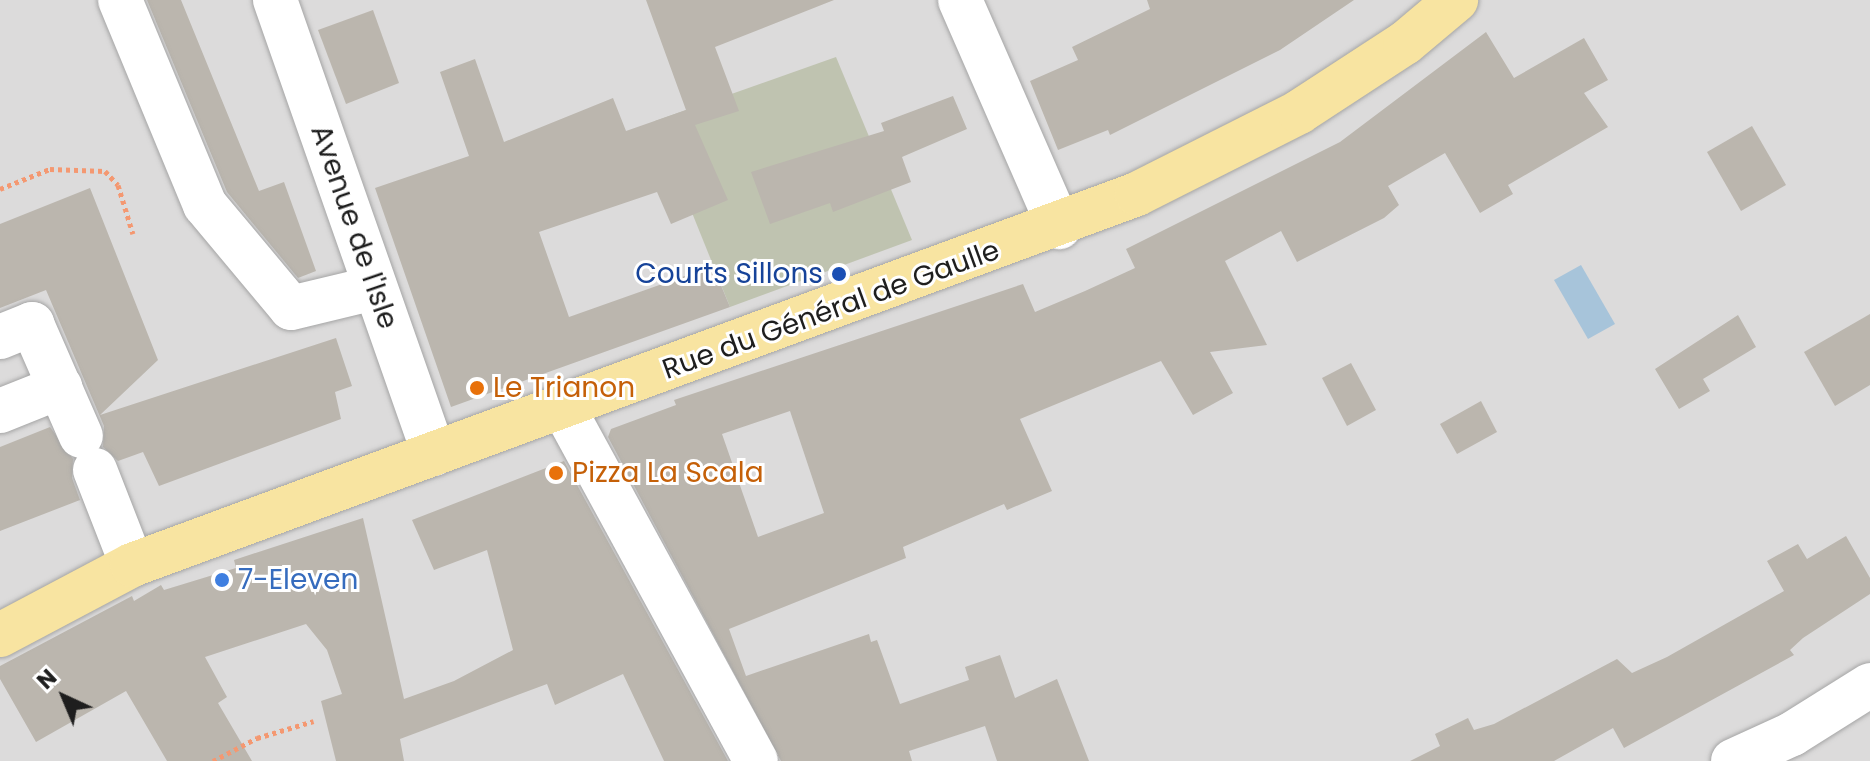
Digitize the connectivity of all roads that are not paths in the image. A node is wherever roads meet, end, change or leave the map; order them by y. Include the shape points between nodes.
1 (120, 0) edge
2 (275, 0) edge
3 (960, 0) edge
4 (1456, 0) edge
5 (1059, 227) junction
6 (374, 288) junction
7 (0, 337) edge
8 (60, 387) junction
9 (563, 407) junction
10 (0, 411) edge
11 (434, 454) junction
12 (132, 565) junction
13 (0, 635) edge
14 (1870, 685) edge
15 (756, 761) edge
16 (1733, 761) edge

1 - 6 street via 205,205 291,308
2 - 6 street, Avenue de l'Isle
3 - 5 street
4 - 5 main road, Rue du Général de Gaulle via 1405,43 1299,112
5 - 9 main road, Rue du Général de Gaulle
6 - 11 street, Avenue de l'Isle
7 - 8 street via 32,324
8 - 10 street
8 - 12 street
9 - 11 main road, Rue du Général de Gaulle
9 - 15 street
11 - 12 main road, Rue du Général de Gaulle
12 - 13 main road, Rue du Général de Gaulle
14 - 16 street via 1792,734

